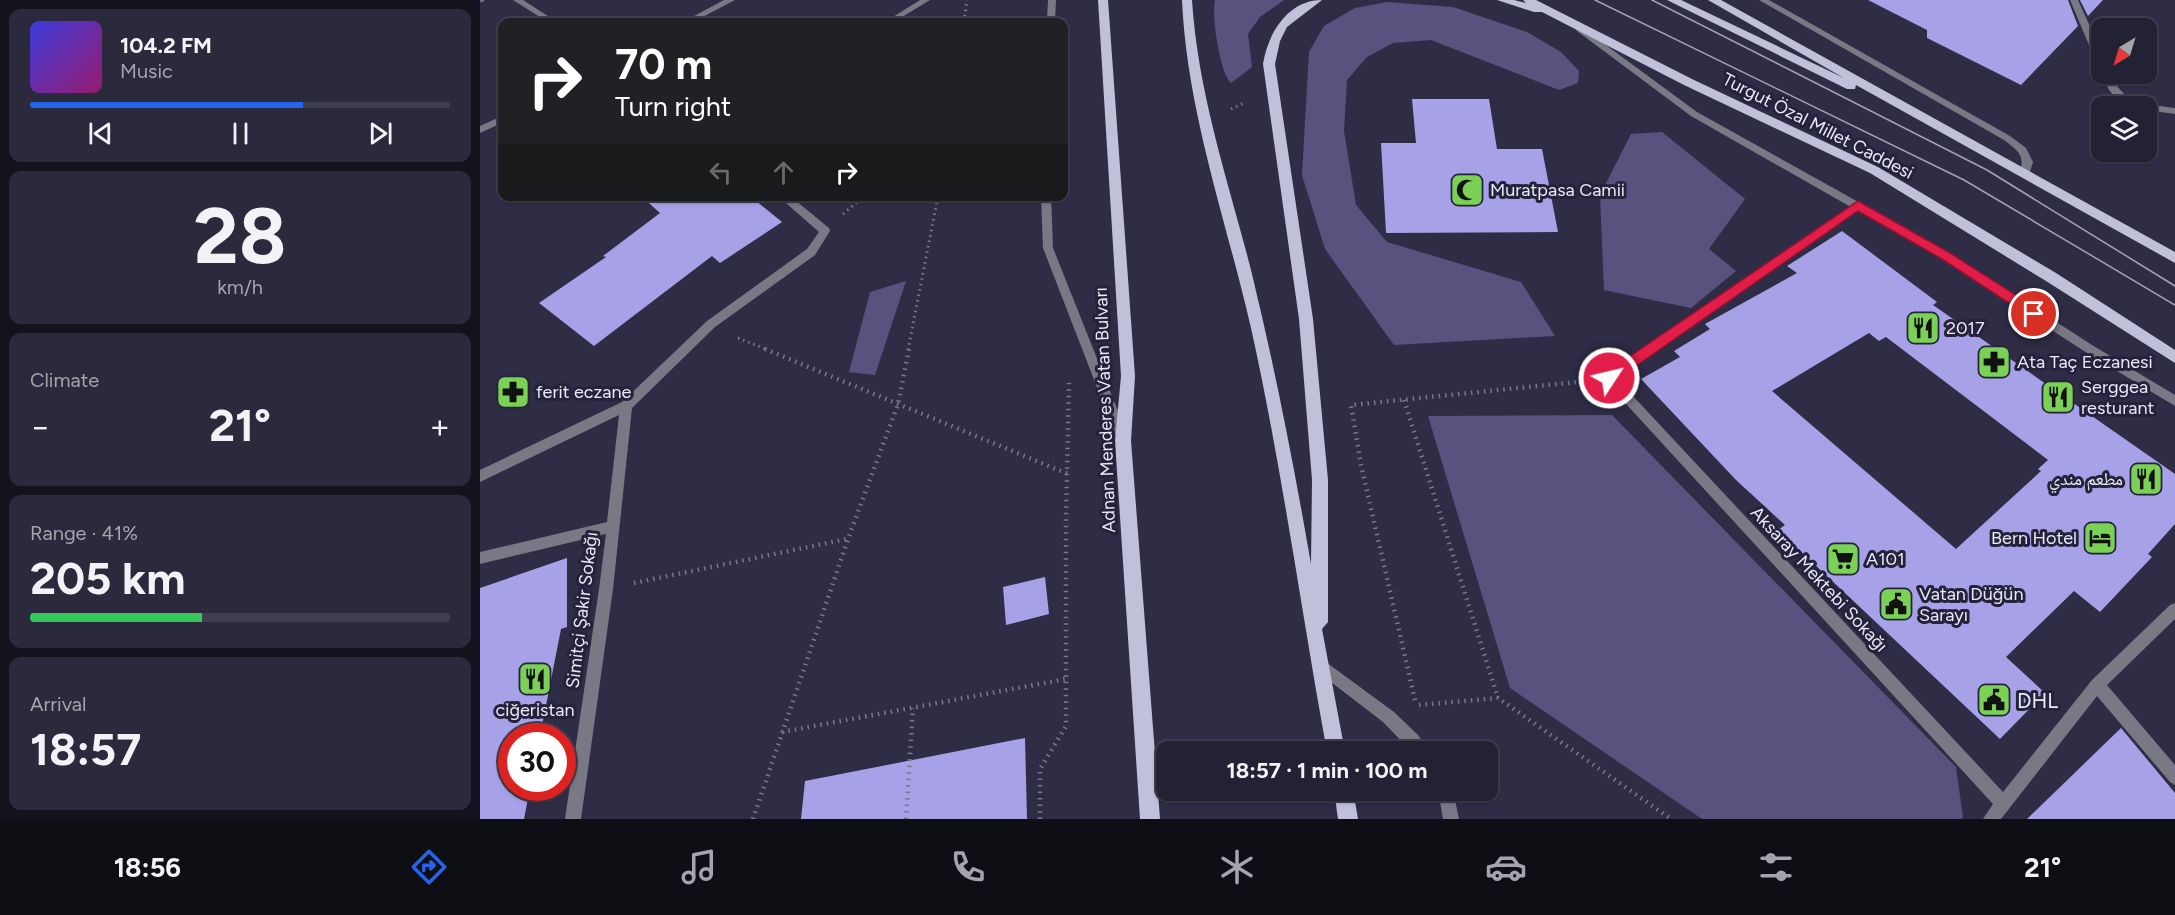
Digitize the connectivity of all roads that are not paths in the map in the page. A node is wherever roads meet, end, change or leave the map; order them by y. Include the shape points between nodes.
1 (517, 0) edge
2 (731, 0) edge
3 (926, 0) edge
4 (1052, 0) edge
5 (1103, 0) edge
6 (1187, 0) edge
7 (1317, 0) edge
8 (1502, 0) edge
9 (1528, 0) edge
10 (1672, 0) edge
11 (1713, 0) edge
12 (1762, 0) edge
13 (2074, 0) edge
14 (546, 18) edge
15 (695, 18) edge
16 (895, 18) edge
17 (1051, 18) edge
18 (1567, 19) junction
19 (2091, 38) edge
20 (2157, 109) edge
21 (2175, 111) edge
22 (498, 120) edge
23 (480, 130) edge
24 (2008, 163) junction
25 (2025, 173) junction
26 (789, 201) edge
27 (1046, 201) edge
28 (1858, 205) junction
29 (2175, 258) edge
30 (2175, 357) edge
31 (2175, 401) edge
32 (626, 406) junction
33 (1124, 441) junction
34 (480, 476) edge
35 (613, 526) junction
36 (480, 558) edge
37 (2175, 610) edge
38 (1319, 664) junction
39 (2097, 685) junction
40 (1334, 741) edge
41 (1415, 741) edge
42 (2175, 777) edge
43 (1345, 801) edge
44 (1447, 801) edge
45 (2003, 804) junction
46 (573, 819) edge
47 (1150, 819) edge
48 (1348, 819) edge
49 (1451, 819) edge
50 (1991, 819) edge

1 - 14 street
2 - 15 street
3 - 16 street
4 - 17 street
5 - 33 main road, Adnan Menderes Vatan Bulvarı via 1128,376
6 - 38 main road via 1189,47 1203,122 1252,303 1281,440
7 - 38 main road via 1287,20 1276,33 1269,64 1308,342 1320,480
8 - 18 main road
9 - 18 main road, Turgut Özal Millet Caddesi
10 - 24 main road
11 - 24 main road
12 - 25 street via 2007,138 2023,150 2028,162
13 - 19 street
18 - 28 street via 1694,114
18 - 30 main road, Turgut Özal Millet Caddesi via 1688,82 1874,170
20 - 21 street
22 - 23 street
24 - 25 main road
25 - 29 main road
26 - 32 street via 825,231 811,252 711,324
27 - 33 street via 1048,248
28 - 31 street
28 - 45 street, Aksaray Mektebi Sokağı via 1609,378
32 - 34 street
32 - 35 street, Simitçi Şakir Sokağı
33 - 47 main road, Adnan Menderes Vatan Bulvarı
35 - 36 street
35 - 46 street, Simitçi Şakir Sokağı
37 - 39 street
38 - 40 main road
38 - 41 street
39 - 42 street
39 - 45 street
43 - 48 main road
44 - 49 street
45 - 50 street

